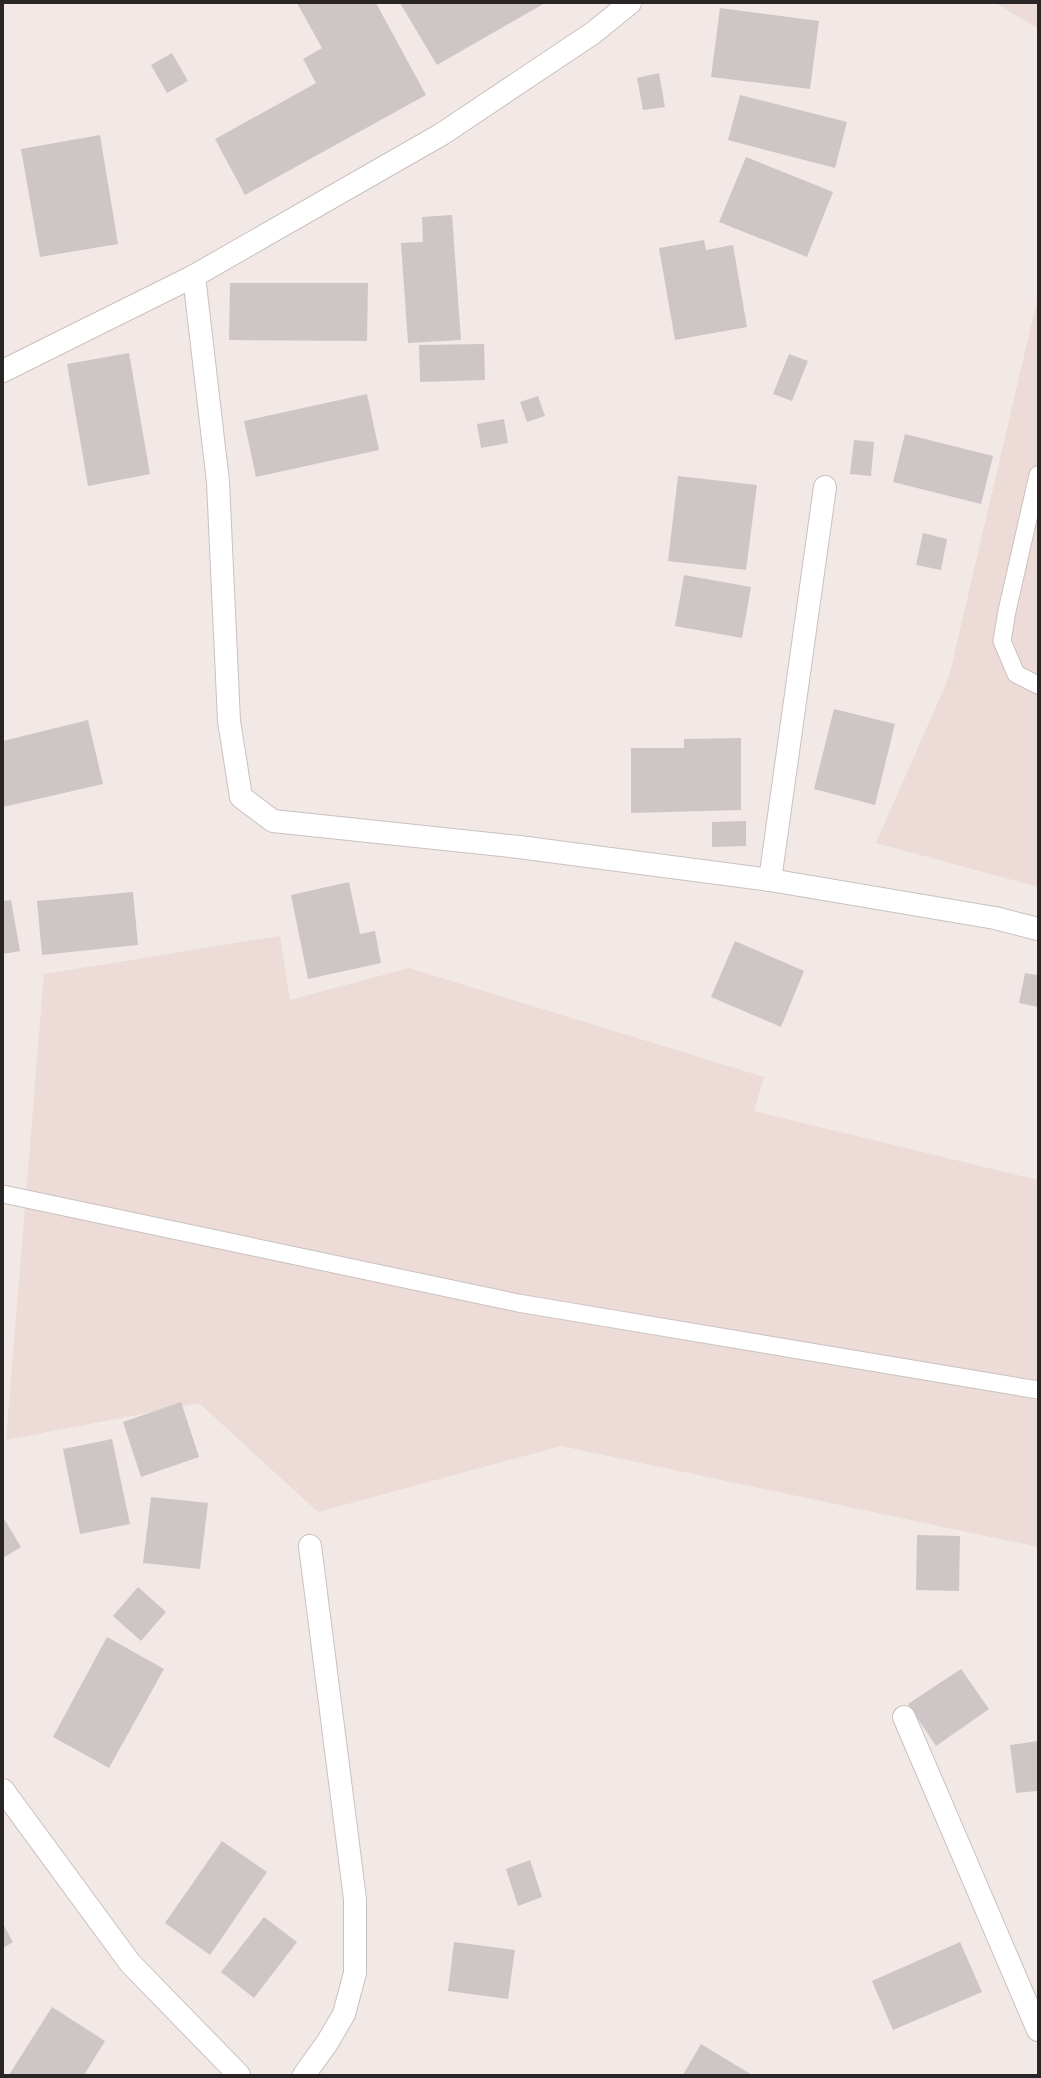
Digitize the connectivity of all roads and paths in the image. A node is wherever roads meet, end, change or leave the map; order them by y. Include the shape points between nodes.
1 (630, 3) edge
2 (194, 276) junction
3 (3, 371) edge
4 (1038, 476) edge
5 (825, 487) dead end
6 (1038, 685) edge
7 (770, 880) junction
8 (1038, 929) edge
9 (3, 1194) edge
10 (1038, 1390) edge
11 (310, 1546) dead end
12 (904, 1717) dead end
13 (3, 1790) edge
14 (1038, 2030) edge
15 (239, 2075) edge
16 (304, 2075) edge

1 - 2 street via 593,33 442,134
2 - 3 street
2 - 7 street via 218,482 229,721 241,798 273,821 519,846
4 - 6 lane via 1002,641 1016,674
5 - 7 street
7 - 8 street via 995,918
9 - 10 lane via 518,1303
11 - 16 street via 355,1899 355,1973 344,2014
12 - 14 street
13 - 15 street via 130,1963

